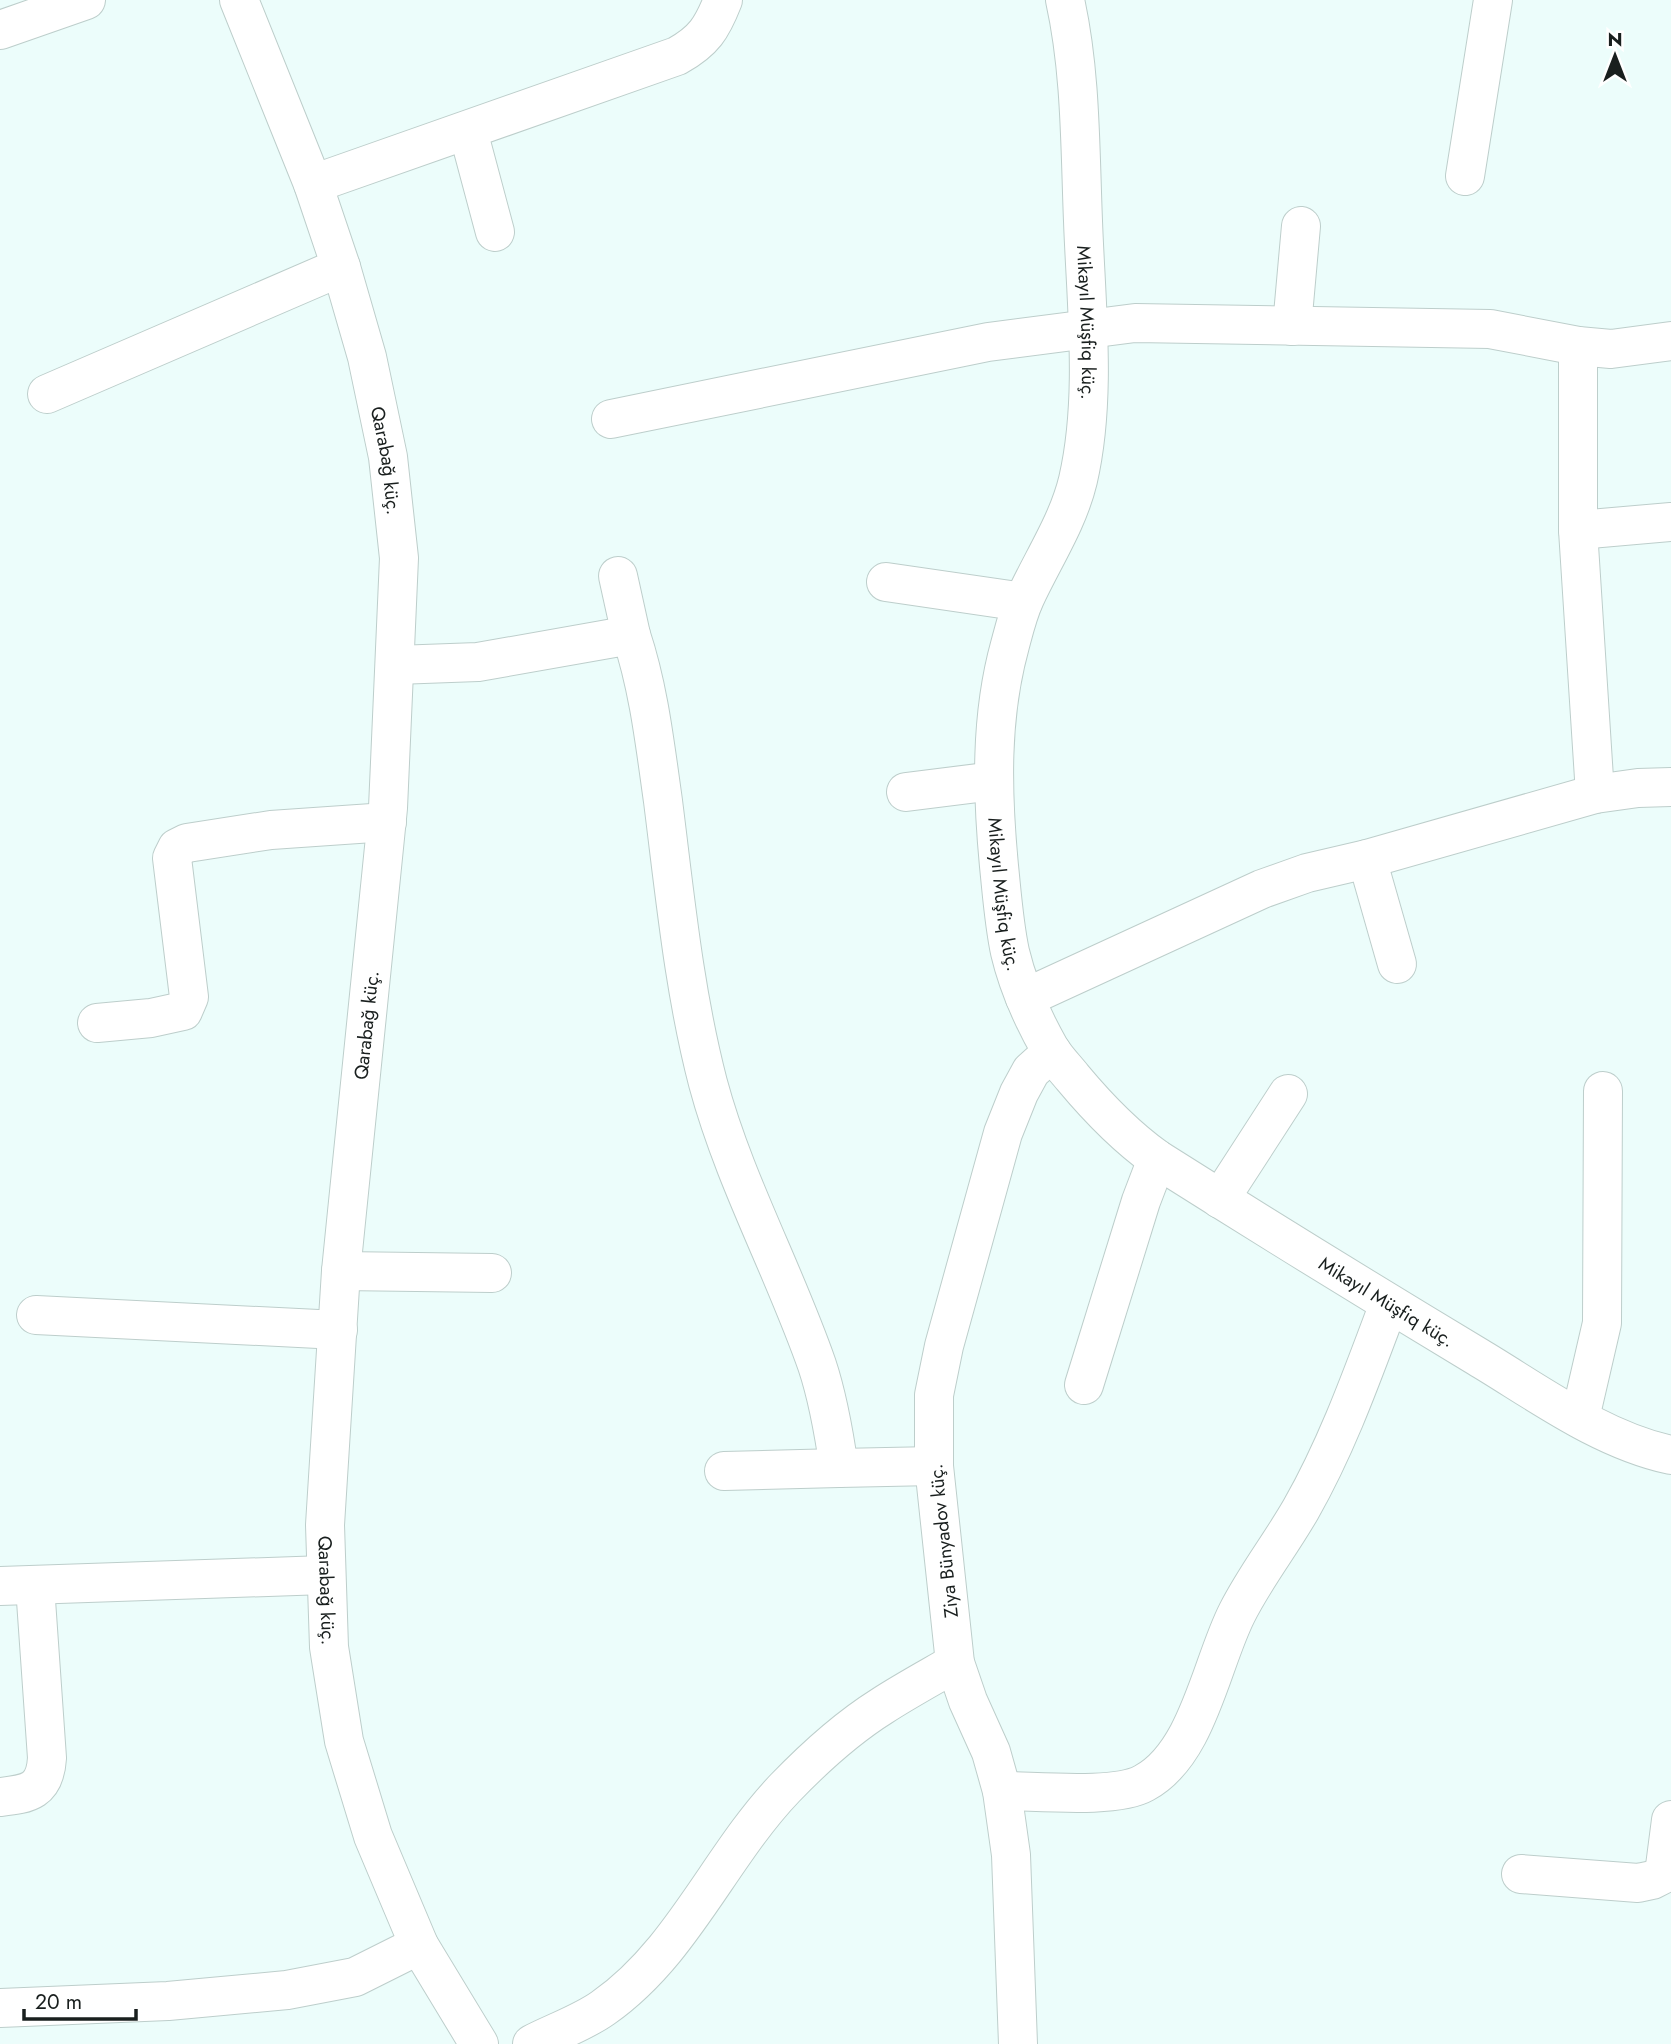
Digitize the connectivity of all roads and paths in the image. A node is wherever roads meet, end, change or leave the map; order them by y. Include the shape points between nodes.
1 (86, 0) edge
2 (239, 0) edge
3 (723, 0) edge
4 (1065, 0) edge
5 (1493, 0) edge
6 (0, 30) edge
7 (468, 131) junction
8 (1465, 176) dead end
9 (313, 184) junction
10 (1301, 226) dead end
11 (495, 232) dead end
12 (341, 267) junction
13 (1292, 326) junction
14 (1087, 328) junction
15 (1671, 341) edge
16 (1578, 346) junction
17 (47, 394) dead end
18 (611, 419) dead end
19 (1671, 522) edge
20 (1578, 530) junction
21 (618, 576) dead end
22 (886, 582) dead end
23 (1023, 602) junction
24 (632, 635) junction
25 (396, 666) junction
26 (993, 782) junction
27 (1671, 787) edge
28 (906, 792) dead end
29 (1595, 794) junction
30 (387, 822) junction
31 (1367, 859) junction
32 (1397, 964) dead end
33 (1025, 998) junction
34 (97, 1023) dead end
35 (1052, 1052) junction
36 (1603, 1091) dead end
37 (1288, 1094) dead end
38 (1157, 1159) junction
39 (1220, 1199) junction
40 (341, 1271) junction
41 (492, 1273) dead end
42 (1389, 1304) junction
43 (36, 1315) dead end
44 (338, 1330) junction
45 (1084, 1385) dead end
46 (1580, 1418) junction
47 (1671, 1455) edge
48 (934, 1466) junction
49 (839, 1468) junction
50 (724, 1471) dead end
51 (325, 1575) junction
52 (17, 1586) edge
53 (955, 1663) junction
54 (1002, 1791) junction
55 (0, 1797) edge
56 (1671, 1820) edge
57 (1521, 1874) dead end
58 (419, 1945) junction
59 (0, 2008) edge
60 (479, 2044) edge
61 (532, 2044) edge
62 (1018, 2044) edge

1 - 6 street
2 - 9 street, Qarabağ küç.
3 - 7 street via 713,26 695,46 677,56
4 - 14 street, Mikayıl Müşfiq küç. via 1076,71
5 - 8 street
7 - 9 street
7 - 11 street
9 - 12 street, Qarabağ küç.
10 - 13 street
12 - 17 street
12 - 25 street, Qarabağ küç. via 367,357 388,457 399,558
13 - 14 street via 1135,323
13 - 16 street via 1490,329
14 - 18 street via 988,342
14 - 23 street, Mikayıl Müşfiq küç. via 1089,382 1078,480 1068,512
15 - 16 street via 1611,349
16 - 20 street
19 - 20 street
20 - 29 street
21 - 24 street
22 - 23 street
23 - 26 street, Mikayıl Müşfiq küç. via 1000,690
24 - 25 street via 478,662
24 - 49 street via 648,695 688,996 709,1085 817,1366
25 - 30 street, Qarabağ küç.
26 - 28 street
26 - 33 street, Mikayıl Müşfiq küç. via 1005,915
27 - 29 street
29 - 31 street
30 - 34 street via 271,830 177,848 172,858 189,997 183,1011
30 - 40 street, Qarabağ küç.
31 - 32 street
31 - 33 street via 1262,889
33 - 35 street, Mikayıl Müşfiq küç.
35 - 38 street, Mikayıl Müşfiq küç. via 1098,1107
35 - 48 street, Ziya Bünyadov küç. via 1031,1071 999,1146 936,1383
36 - 46 street via 1602,1323
37 - 39 street
38 - 39 street, Mikayıl Müşfiq küç.
38 - 45 street
39 - 42 street, Mikayıl Müşfiq küç.
40 - 41 street
40 - 44 street, Qarabağ küç.
42 - 46 street, Mikayıl Müşfiq küç.
42 - 54 street via 1341,1430 1302,1508 1236,1614 1201,1710 1169,1764 1143,1784 1113,1791
43 - 44 street
44 - 51 street, Qarabağ küç.
46 - 47 street, Mikayıl Müşfiq küç. via 1629,1442
48 - 49 street
48 - 53 street, Ziya Bünyadov küç.
49 - 50 street
51 - 52 street
51 - 58 street, Qarabağ küç. via 329,1647 344,1741 373,1836
52 - 55 street via 46,1772 38,1787 23,1795
53 - 54 street, Ziya Bünyadov küç.
53 - 61 street via 880,1707 784,1789 673,1941 642,1975 602,2009
54 - 62 street, Ziya Bünyadov küç. via 1011,1855
56 - 57 street via 1664,1874 1652,1880 1638,1884
58 - 59 street via 355,1977 287,1990 168,2001
58 - 60 street, Qarabağ küç.

